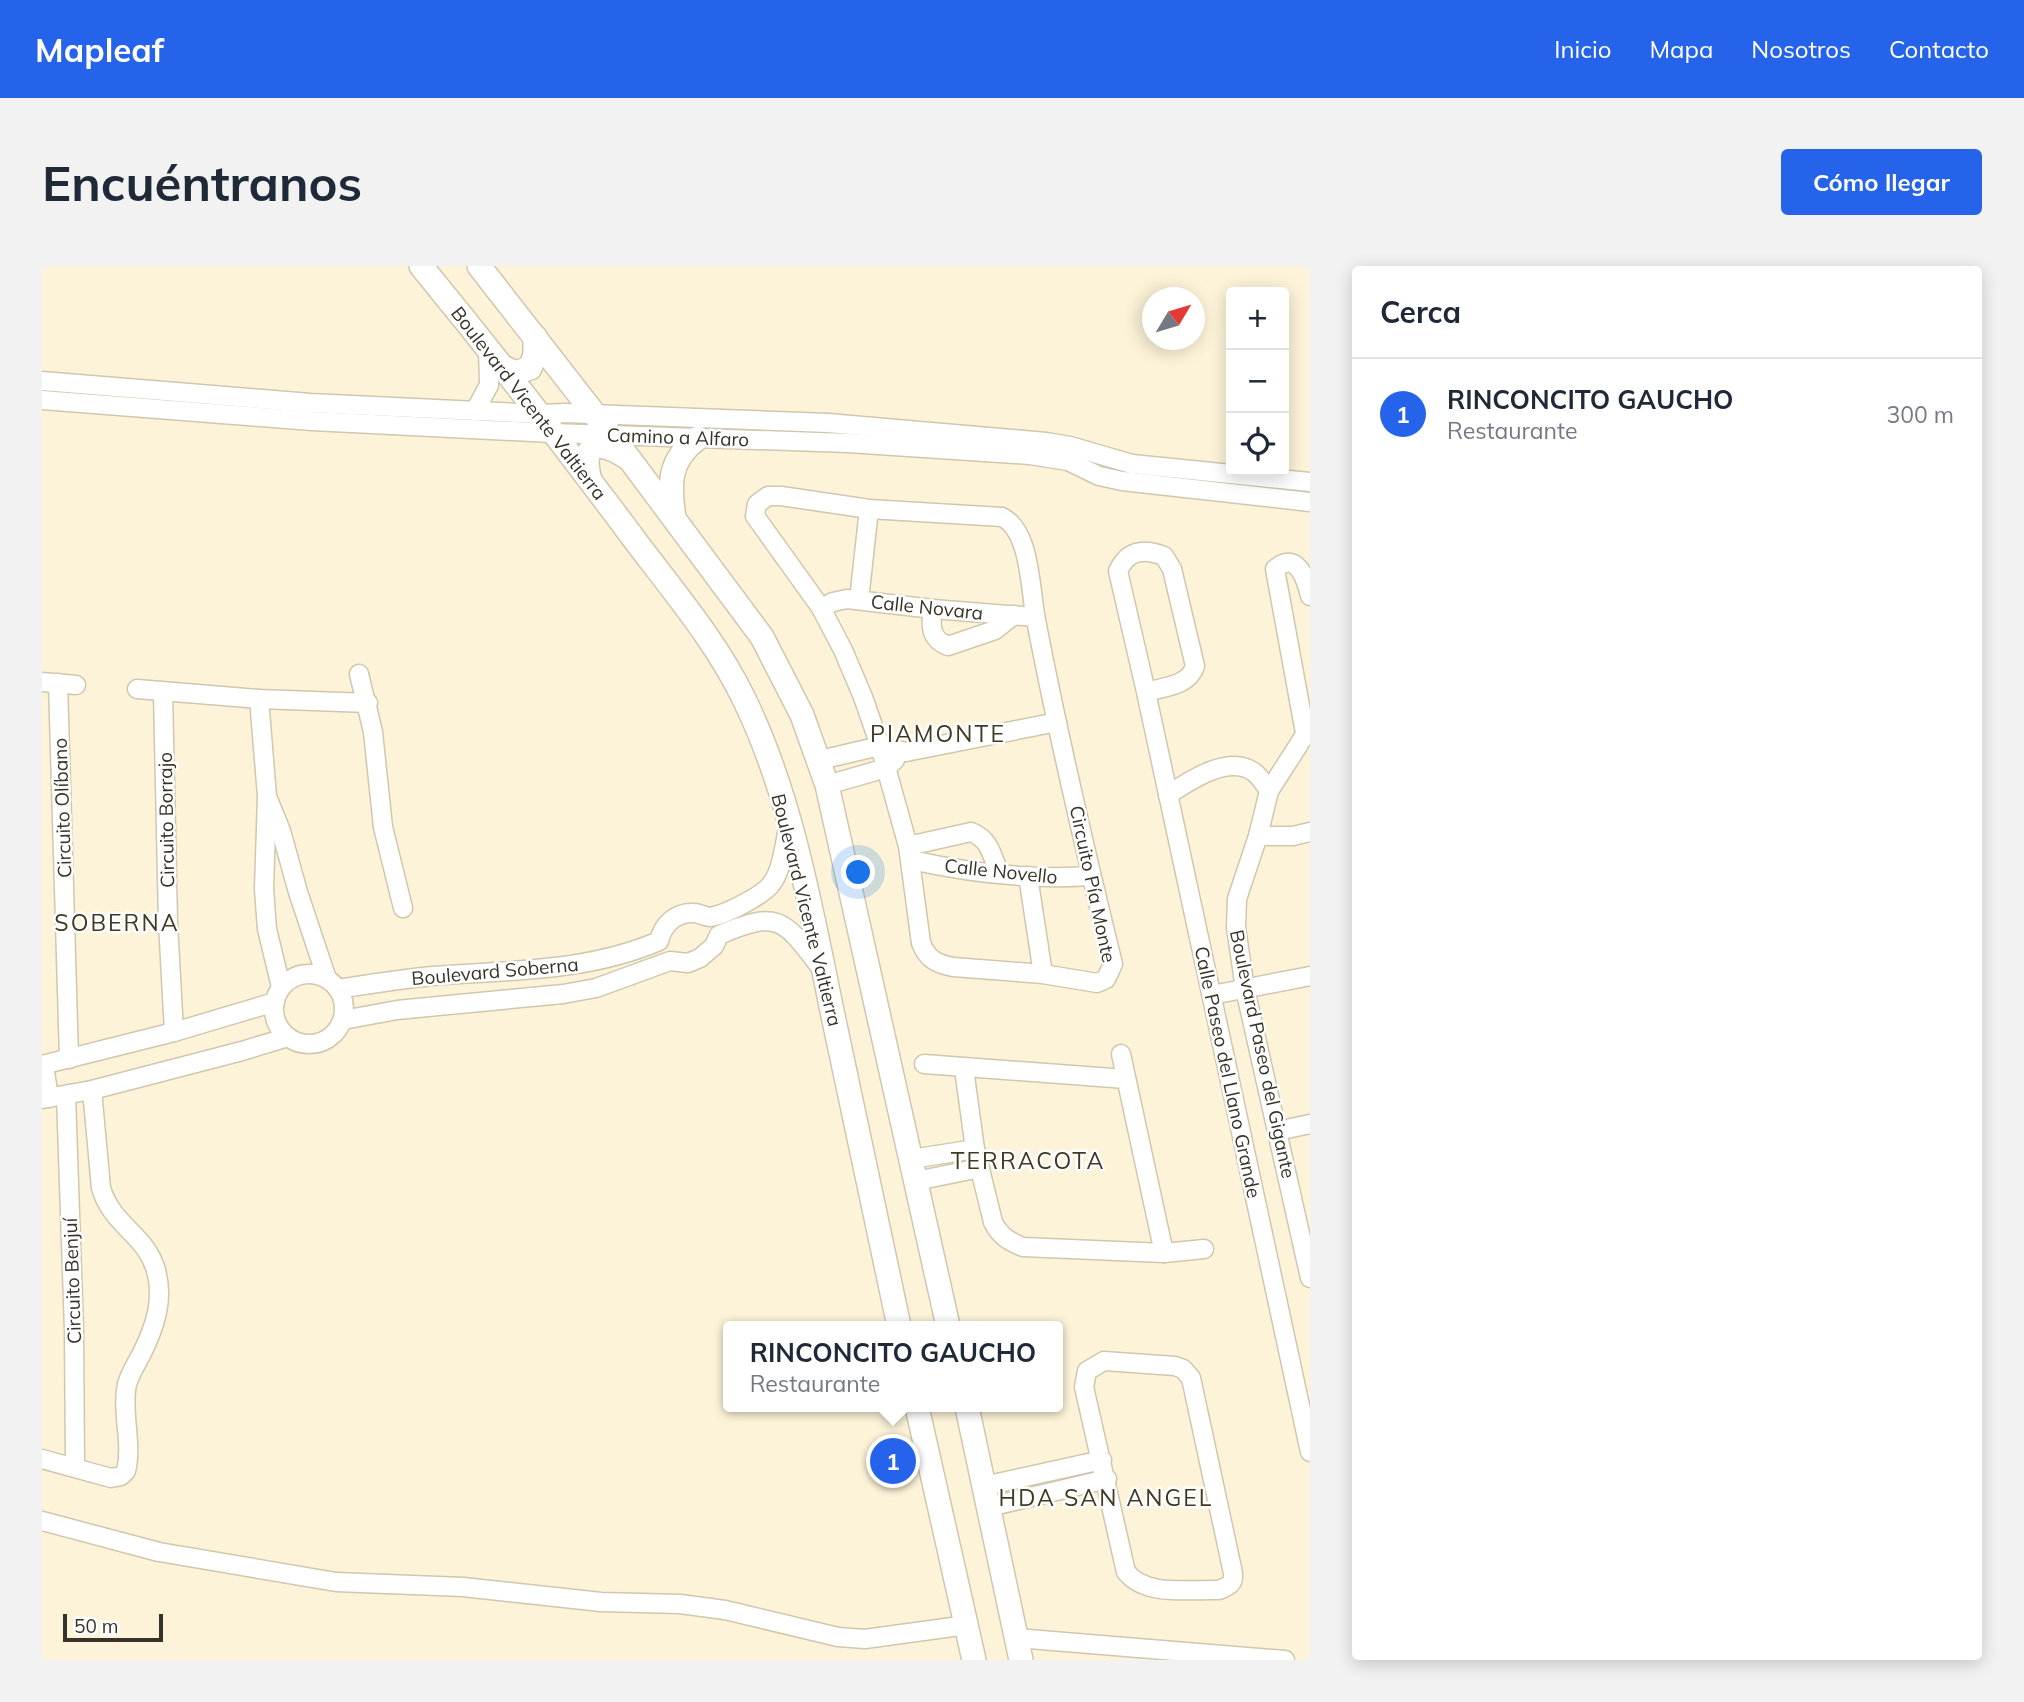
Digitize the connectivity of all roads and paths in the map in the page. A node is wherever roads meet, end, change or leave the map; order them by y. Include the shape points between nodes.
1 (421, 266) edge
2 (479, 266) edge
3 (535, 337) junction
4 (488, 348) junction
5 (503, 367) junction
6 (42, 381) edge
7 (42, 400) edge
8 (475, 411) junction
9 (539, 414) junction
10 (593, 414) junction
11 (552, 433) junction
12 (848, 434) junction
13 (610, 435) junction
14 (698, 438) junction
15 (631, 461) junction
16 (590, 480) junction
17 (1310, 482) edge
18 (1310, 502) edge
19 (869, 509) junction
20 (674, 519) junction
21 (1310, 596) edge
22 (859, 600) junction
23 (821, 608) junction
24 (933, 609) junction
25 (1014, 615) junction
26 (1035, 617) junction
27 (359, 674) dead end
28 (59, 683) edge
29 (137, 689) dead end
30 (163, 692) junction
31 (1146, 692) junction
32 (260, 699) junction
33 (368, 703) junction
34 (1057, 722) junction
35 (1307, 730) edge
36 (880, 746) junction
37 (906, 752) junction
38 (820, 760) junction
39 (886, 768) junction
40 (827, 785) junction
41 (1269, 791) junction
42 (1168, 795) junction
43 (267, 796) junction
44 (789, 825) junction
45 (1310, 832) edge
46 (1258, 836) junction
47 (910, 853) junction
48 (999, 873) junction
49 (1028, 876) junction
50 (1091, 876) junction
51 (403, 908) dead end
52 (708, 918) junction
53 (719, 935) junction
54 (659, 941) junction
55 (670, 961) junction
56 (824, 971) junction
57 (1043, 974) junction
58 (1310, 976) edge
59 (332, 984) junction
60 (1245, 989) junction
61 (278, 995) junction
62 (1212, 995) junction
63 (343, 1020) junction
64 (174, 1032) junction
65 (288, 1037) junction
66 (1121, 1054) dead end
67 (69, 1059) junction
68 (924, 1064) dead end
69 (43, 1065) edge
70 (964, 1069) junction
71 (1126, 1079) junction
72 (92, 1090) junction
73 (52, 1098) edge
74 (1310, 1124) edge
75 (1277, 1131) junction
76 (975, 1149) junction
77 (980, 1168) junction
78 (913, 1170) junction
79 (1204, 1249) dead end
80 (1164, 1253) junction
81 (1309, 1269) edge
82 (898, 1321) edge
83 (947, 1321) edge
84 (918, 1412) edge
85 (968, 1412) edge
86 (1310, 1452) edge
87 (42, 1459) edge
88 (1102, 1460) junction
89 (75, 1467) junction
90 (1107, 1479) junction
91 (987, 1496) junction
92 (42, 1521) edge
93 (967, 1625) junction
94 (1018, 1649) edge
95 (974, 1660) edge
96 (1285, 1660) edge

1 - 4 main road, Boulevard Vicente Valtierra
2 - 3 main road
3 - 5 main road via 530,369 515,373
3 - 10 main road
4 - 5 main road, Boulevard Vicente Valtierra
4 - 8 street via 489,385
5 - 9 main road, Boulevard Vicente Valtierra
6 - 8 street, Camino a Alfaro
7 - 11 street, Camino a Alfaro via 312,421
8 - 9 street, Camino a Alfaro
9 - 10 street, Camino a Alfaro
9 - 11 main road, Boulevard Vicente Valtierra
10 - 12 street, Camino a Alfaro
10 - 13 main road
11 - 13 street, Camino a Alfaro
11 - 16 main road, Boulevard Vicente Valtierra
12 - 14 street, Camino a Alfaro
12 - 17 street, Camino a Alfaro via 1046,442 1142,465
12 - 18 street, Camino a Alfaro via 1068,461 1122,481
13 - 14 street, Camino a Alfaro
13 - 15 main road
14 - 20 main road via 685,447 671,477
15 - 16 main road via 610,447 594,448 587,456
15 - 20 main road
16 - 44 main road, Boulevard Vicente Valtierra via 723,658 760,733
19 - 22 street
19 - 23 street, Circuito Pía Monte via 773,496 757,504 757,520
19 - 26 street, Circuito Pía Monte via 1007,519 1021,541
20 - 38 main road via 762,637 803,715
21 - 35 street via 1298,567 1282,564 1275,569
22 - 23 street, Calle Novara via 840,600
22 - 24 street, Calle Novara
23 - 36 street, Circuito Pía Monte via 848,662
24 - 25 street, Calle Novara
24 - 25 street via 933,635 948,646 995,631
25 - 26 street, Calle Novara
26 - 34 street, Circuito Pía Monte
27 - 33 street
28 - 67 street, Circuito Olíbano
29 - 30 street
30 - 32 street
30 - 64 street, Circuito Borrajo
31 - 31 street, Calle Paseo del Llano Grande via 1118,571 1123,560 1141,552 1164,556 1172,569 1195,666 1180,683
31 - 42 street, Calle Paseo del Llano Grande
32 - 33 street
32 - 43 street
33 - 51 street via 383,827
34 - 37 street
34 - 50 street, Circuito Pía Monte
35 - 41 street, Boulevard Paseo del Gigante
36 - 37 street
36 - 38 street
36 - 39 street, Circuito Pía Monte
37 - 39 street
38 - 40 main road
39 - 40 street
39 - 47 street, Circuito Pía Monte
40 - 78 main road
41 - 42 street via 1254,772 1231,766 1200,776
41 - 46 street, Boulevard Paseo del Gigante
42 - 62 street, Calle Paseo del Llano Grande
43 - 59 street
43 - 61 street via 264,889
44 - 52 street via 772,884 748,902
44 - 56 main road, Boulevard Vicente Valtierra
45 - 46 street
46 - 60 street, Boulevard Paseo del Gigante via 1243,876 1236,915
47 - 48 street, Calle Novello via 943,867
47 - 48 street via 971,832 988,843
47 - 57 street, Circuito Pía Monte via 921,943 928,957 953,967
48 - 49 street, Calle Novello
49 - 50 street, Calle Novello
49 - 57 street
50 - 57 street, Circuito Pía Monte via 1113,964 1110,974 1097,983
52 - 53 street
52 - 54 street via 681,915 664,925
53 - 55 street, Boulevard Soberna via 700,958 688,963
53 - 56 street, Boulevard Soberna via 748,922 775,922 799,939
54 - 55 street
54 - 59 street, Boulevard Soberna via 557,968
55 - 63 street, Boulevard Soberna via 574,992
56 - 82 main road, Boulevard Vicente Valtierra
58 - 60 street
59 - 61 street via 315,974 302,974 290,979
59 - 63 street via 343,999
60 - 62 street
60 - 75 street, Boulevard Paseo del Gigante
61 - 64 street
61 - 65 street via 275,1015
62 - 86 street, Calle Paseo del Llano Grande
63 - 65 street via 330,1038 320,1043
64 - 67 street
65 - 72 street
66 - 71 street
67 - 69 street
68 - 70 street
69 - 73 street, Circuito Benjuí
70 - 71 street
70 - 76 street
71 - 80 street
72 - 73 street
72 - 89 street, Circuito Benjuí via 105,1203 149,1253 160,1302 128,1382 126,1471 111,1478
73 - 89 street, Circuito Benjuí via 74,1330
74 - 75 street
75 - 81 street, Boulevard Paseo del Gigante
76 - 77 street
76 - 78 street
77 - 78 street
77 - 80 street via 993,1222 1008,1241 1023,1247
78 - 83 main road
79 - 80 street
84 - 93 main road
85 - 91 main road
87 - 89 street, Circuito Benjuí
88 - 90 street
88 - 90 street via 1084,1387 1087,1371 1104,1361 1175,1366 1188,1373 1232,1583 1219,1590 1150,1588 1133,1580 1122,1559
88 - 91 street
90 - 91 street
91 - 94 main road
92 - 93 street via 159,1552 336,1582 680,1604 865,1639
93 - 95 main road
94 - 96 street

